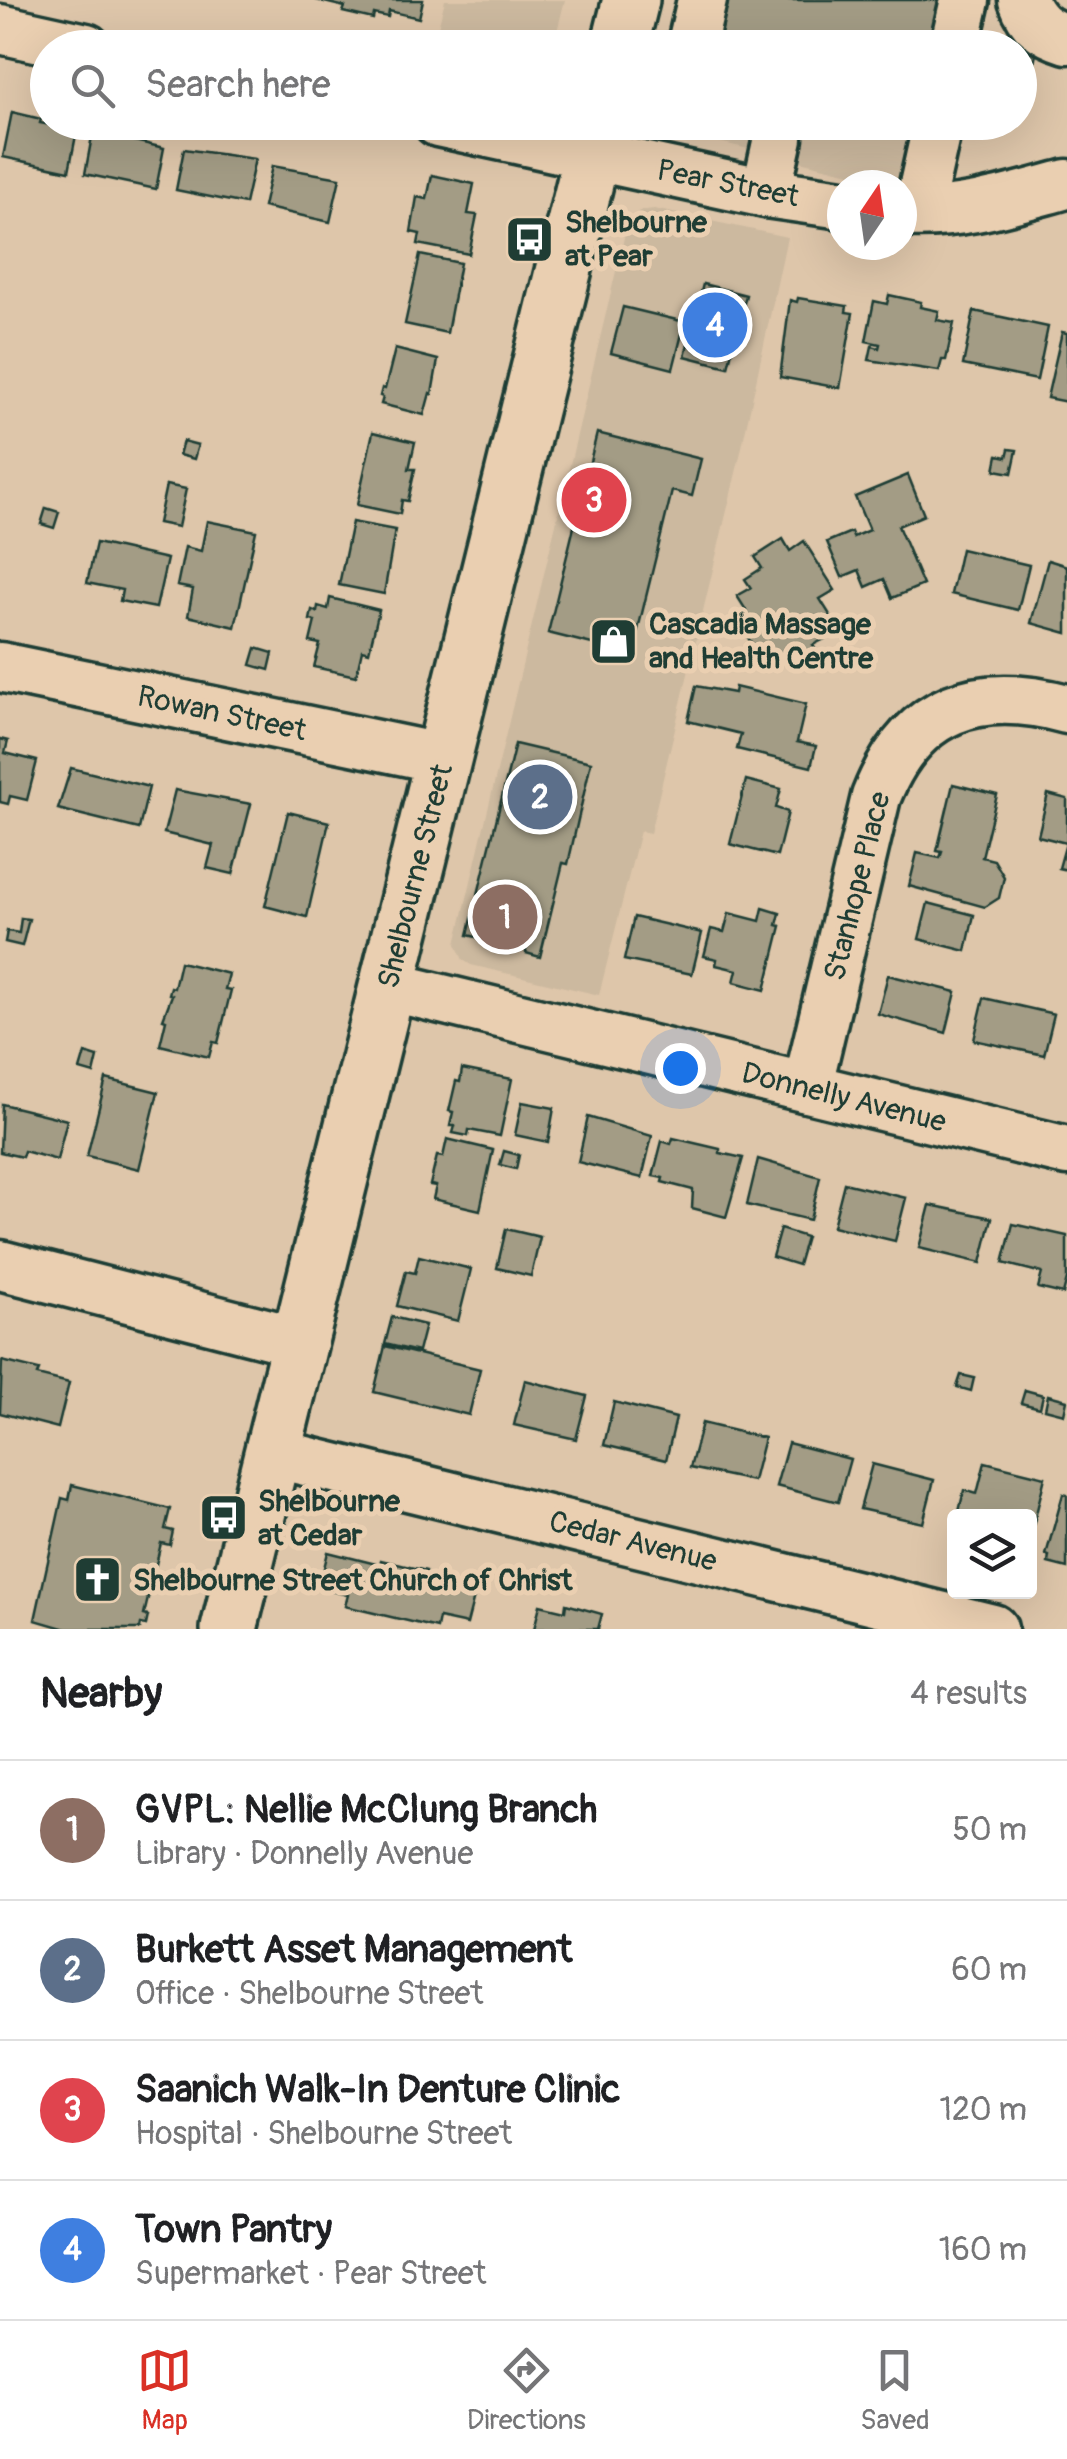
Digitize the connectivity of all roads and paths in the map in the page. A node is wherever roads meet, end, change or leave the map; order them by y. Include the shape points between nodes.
1 (631, 0) edge
2 (702, 0) edge
3 (965, 0) edge
4 (1023, 0) edge
5 (0, 29) edge
6 (624, 30) edge
7 (695, 30) edge
8 (958, 30) edge
9 (30, 36) edge
10 (1067, 39) edge
11 (596, 140) edge
12 (599, 140) edge
13 (778, 140) edge
14 (932, 140) edge
15 (1067, 184) edge
16 (917, 189) edge
17 (766, 193) junction
18 (827, 202) edge
19 (917, 211) edge
20 (0, 667) edge
21 (1067, 709) edge
22 (444, 759) junction
23 (388, 986) junction
24 (807, 1088) junction
25 (1067, 1150) edge
26 (0, 1265) edge
27 (300, 1342) junction
28 (273, 1453) junction
29 (230, 1629) edge
30 (994, 1629) edge

1 - 6 main road
2 - 7 street
3 - 8 street
4 - 10 street via 1045,33
5 - 9 street
11 - 22 main road, Shelbourne Street
12 - 17 street, Pear Street
13 - 17 street
14 - 16 street
15 - 19 street
17 - 18 street, Pear Street
20 - 22 street, Rowan Street
21 - 24 street, Stanhope Place via 1016,698 974,702 935,719 899,752 876,797
22 - 23 main road, Shelbourne Street
23 - 24 street, Donnelly Avenue
23 - 27 main road, Shelbourne Street
24 - 25 street, Donnelly Avenue
26 - 27 street
27 - 28 main road, Shelbourne Street
28 - 29 main road, Shelbourne Street
28 - 30 street, Cedar Avenue

